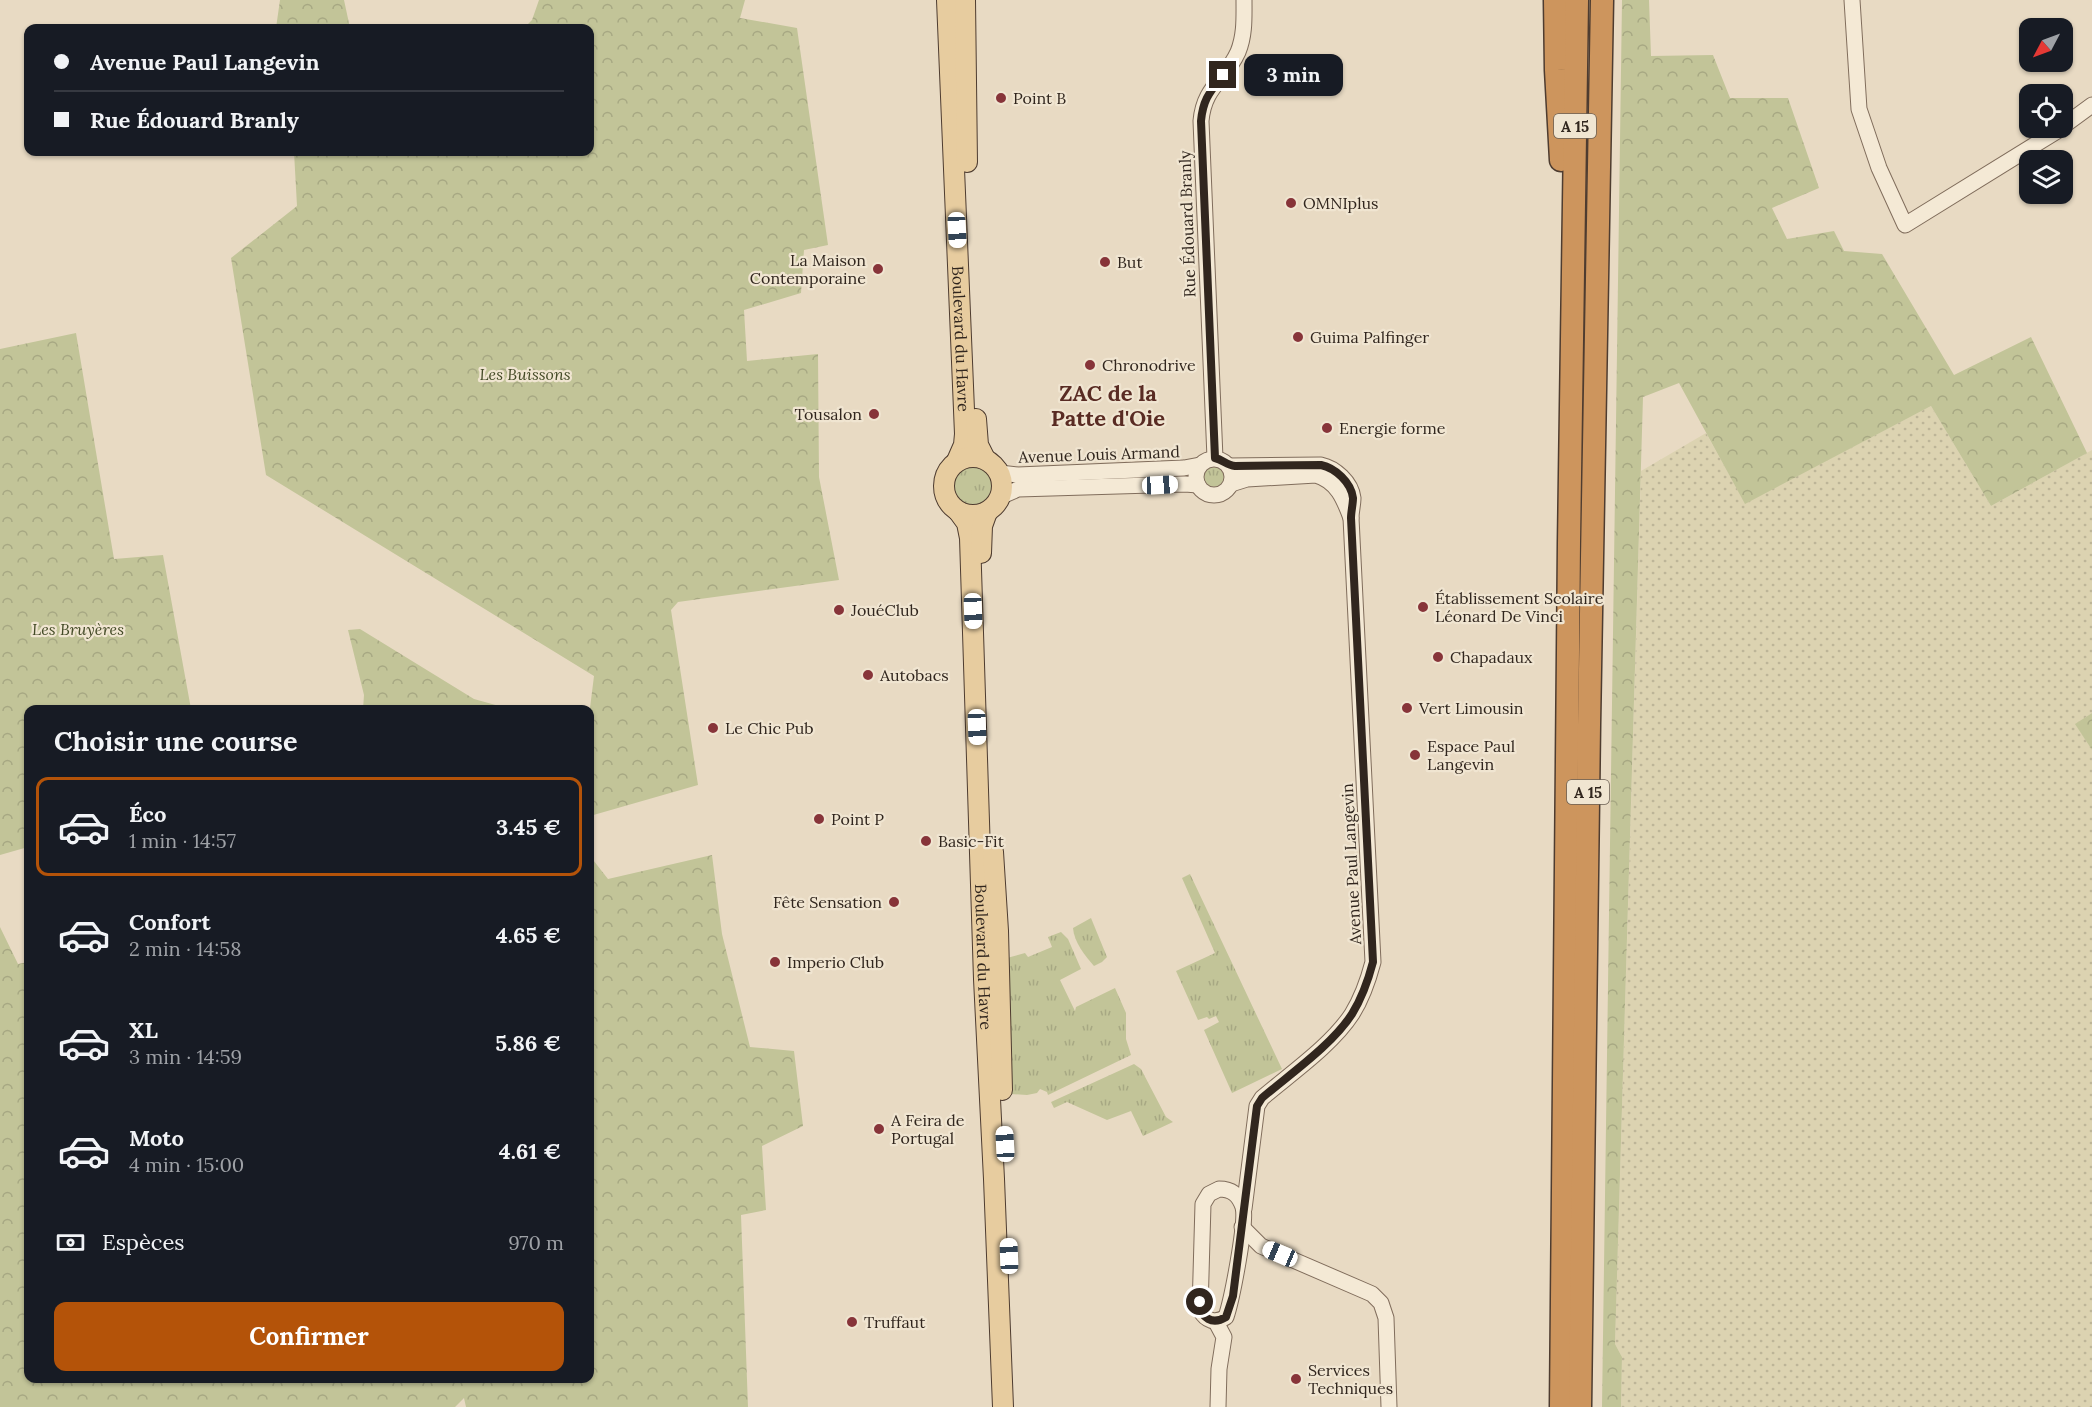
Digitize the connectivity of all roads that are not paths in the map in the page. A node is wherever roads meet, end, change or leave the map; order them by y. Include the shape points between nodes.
1 (947, 0) edge
2 (964, 0) edge
3 (1244, 0) edge
4 (1555, 0) edge
5 (1577, 0) edge
6 (1602, 0) edge
7 (1607, 0) edge
8 (1852, 0) edge
9 (1602, 29) junction
10 (2092, 105) edge
11 (2073, 119) edge
12 (2044, 138) edge
13 (1573, 252) junction
14 (985, 459) junction
15 (957, 461) junction
16 (1222, 462) junction
17 (1200, 465) junction
18 (1000, 473) junction
19 (1231, 484) junction
20 (1204, 490) junction
21 (1000, 497) junction
22 (1211, 511) dead end
23 (959, 512) junction
24 (987, 512) junction
25 (1351, 518) junction
26 (1249, 1164) junction
27 (1227, 1189) junction
28 (1244, 1209) junction
29 (1242, 1227) junction
30 (1216, 1322) junction
31 (1003, 1407) edge
32 (1015, 1407) edge
33 (1218, 1407) edge
34 (1389, 1407) edge
35 (1561, 1407) edge
36 (1580, 1407) edge

1 - 15 main road, Boulevard du Havre via 965,434
2 - 14 main road, Boulevard du Havre via 976,414 978,445
3 - 16 street, Rue Édouard Branly via 1239,50 1206,96 1201,121
4 - 13 highway via 1565,243
5 - 13 highway, A 15
6 - 9 highway, A 15
7 - 9 highway
8 - 12 street via 1859,110 1905,225
9 - 36 highway, A 15
10 - 11 street
13 - 35 highway, A 15
14 - 15 main road
14 - 18 main road
15 - 23 main road, Boulevard du Havre via 948,471 944,488
16 - 17 street via 1209,459
16 - 19 street via 1233,475
16 - 25 street via 1328,467 1350,490
17 - 18 street, Avenue Louis Armand via 1029,475
17 - 20 street via 1196,475
18 - 21 main road
19 - 20 street via 1220,494
19 - 25 street via 1247,479 1316,475 1326,478 1344,499
20 - 21 street, Avenue Louis Armand via 1185,484 1018,489
20 - 22 street
21 - 24 main road, Boulevard du Havre
23 - 24 main road
23 - 31 main road, Boulevard du Havre via 967,523 970,538
24 - 32 main road, Boulevard du Havre via 981,545
25 - 26 street, Avenue Paul Langevin via 1373,962 1366,986 1343,1026 1257,1106
26 - 27 street
26 - 28 street, Avenue Paul Langevin
27 - 28 street via 1238,1196
27 - 30 street via 1209,1194 1203,1204 1200,1310
28 - 29 street, Avenue Paul Langevin
29 - 30 street, Avenue Paul Langevin via 1233,1296 1226,1317
29 - 34 street via 1261,1246 1372,1294 1381,1303 1386,1317
30 - 33 street via 1224,1337

